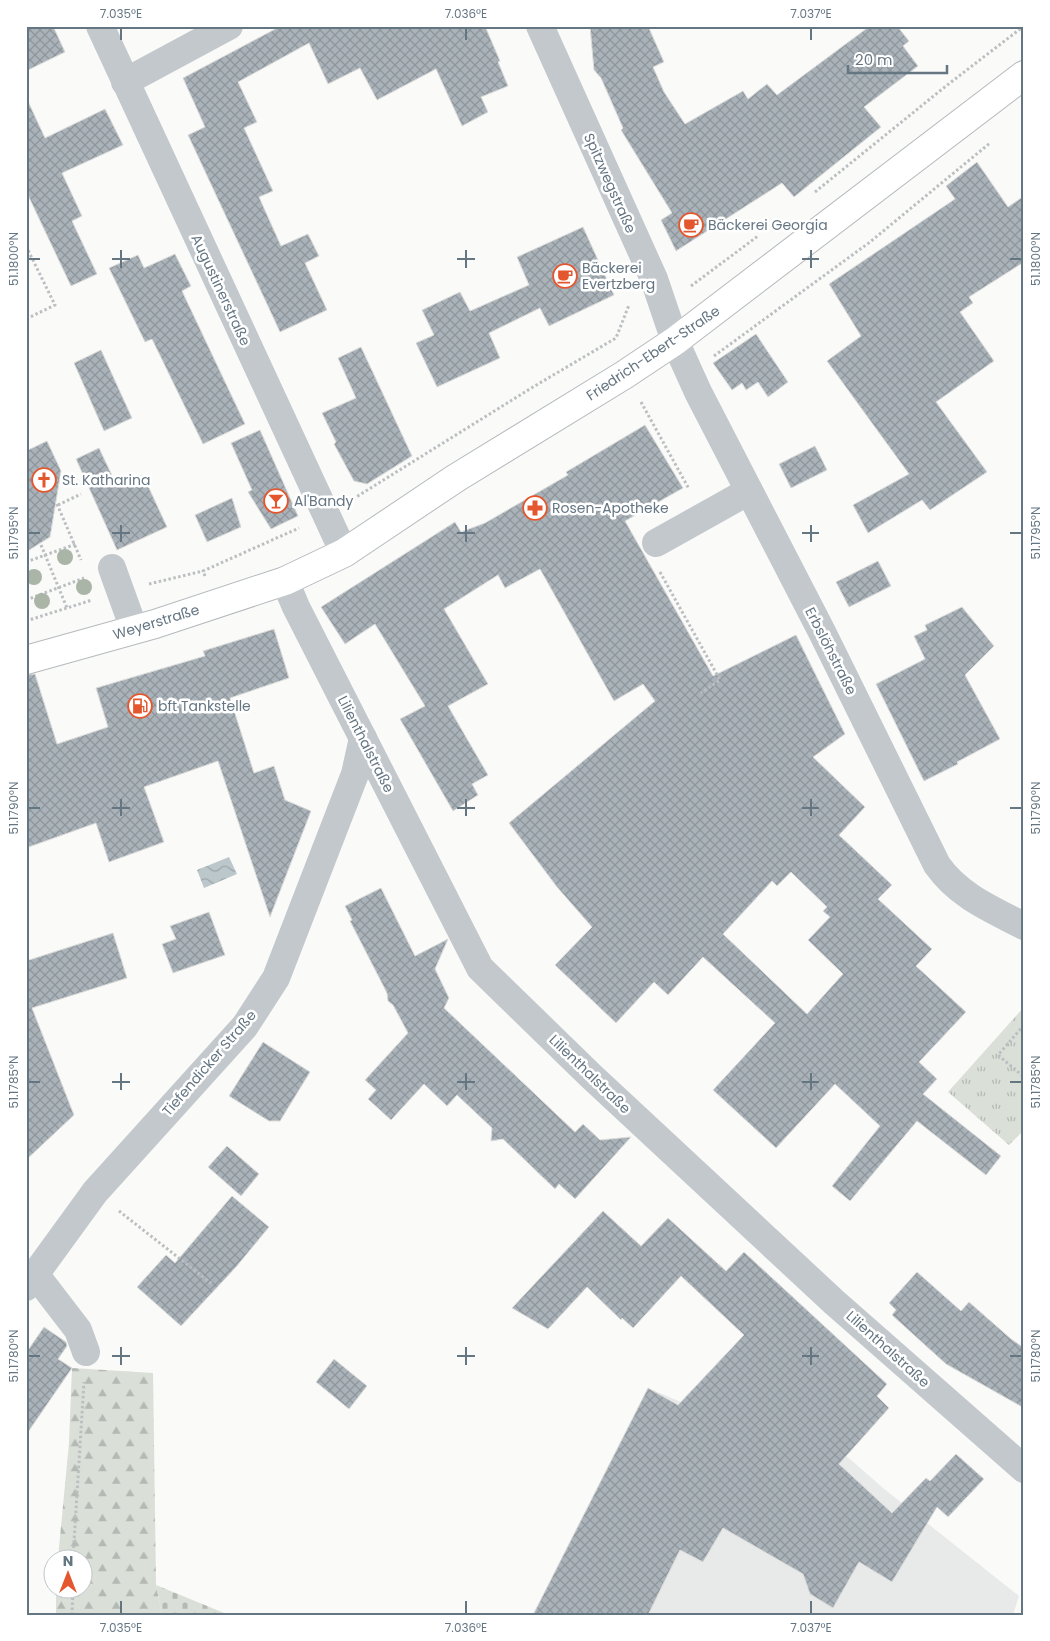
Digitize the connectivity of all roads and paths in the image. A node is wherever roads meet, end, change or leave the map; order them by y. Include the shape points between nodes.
1 (100, 26) edge
2 (229, 26) edge
3 (540, 26) edge
4 (1024, 26) edge
5 (1024, 74) edge
6 (125, 82) junction
7 (811, 196) dead end
8 (758, 235) dead end
9 (26, 246) edge
10 (691, 286) dead end
11 (26, 319) edge
12 (616, 338) dead end
13 (675, 341) junction
14 (749, 491) junction
15 (81, 494) dead end
16 (326, 516) junction
17 (656, 543) dead end
18 (76, 544) junction
19 (41, 545) dead end
20 (344, 552) junction
21 (46, 555) junction
22 (26, 562) edge
23 (203, 571) junction
24 (107, 579) junction
25 (285, 581) junction
26 (59, 588) junction
27 (26, 600) edge
28 (214, 604) junction
29 (67, 608) junction
30 (26, 621) edge
31 (134, 629) junction
32 (26, 660) edge
33 (363, 738) junction
34 (1024, 926) edge
35 (1024, 1025) edge
36 (1024, 1077) edge
37 (95, 1192) junction
38 (29, 1279) edge
39 (212, 1284) dead end
40 (86, 1352) joint
41 (1024, 1469) edge
42 (74, 1548) edge
43 (73, 1598) edge
44 (72, 1615) edge

1 - 6 street, Augustinerstraße
2 - 6 street
3 - 13 street, Spitzwegstraße via 654,280
4 - 7 path
5 - 13 main road, Friedrich-Ebert-Straße
6 - 16 street, Augustinerstraße
8 - 10 path
9 - 11 path via 55,305
12 - 16 path
13 - 14 street, Erbslöhstraße
13 - 20 main road, Friedrich-Ebert-Straße
14 - 17 street
14 - 34 street, Erbslöhstraße via 937,865 955,887 972,900
15 - 18 path via 58,504
16 - 20 street, Augustinerstraße
16 - 23 path
18 - 21 path
18 - 24 path
19 - 21 path
20 - 25 main road, Friedrich-Ebert-Straße
21 - 22 path
21 - 26 path
23 - 24 path
23 - 28 path
24 - 26 path
24 - 29 path
24 - 31 street
25 - 28 main road, Weyerstraße
25 - 33 street, Lilienthalstraße
26 - 27 path
26 - 29 path
28 - 31 main road, Weyerstraße
29 - 30 path
31 - 32 main road, Weyerstraße
33 - 37 street, Tiefendicker Straße via 355,774 276,978 245,1026
33 - 41 street, Lilienthalstraße via 480,968 827,1295
35 - 36 path via 998,1055
37 - 38 street, Tiefendicker Straße
37 - 39 path
38 - 40 street via 78,1330
40 - 42 path
43 - 44 path

